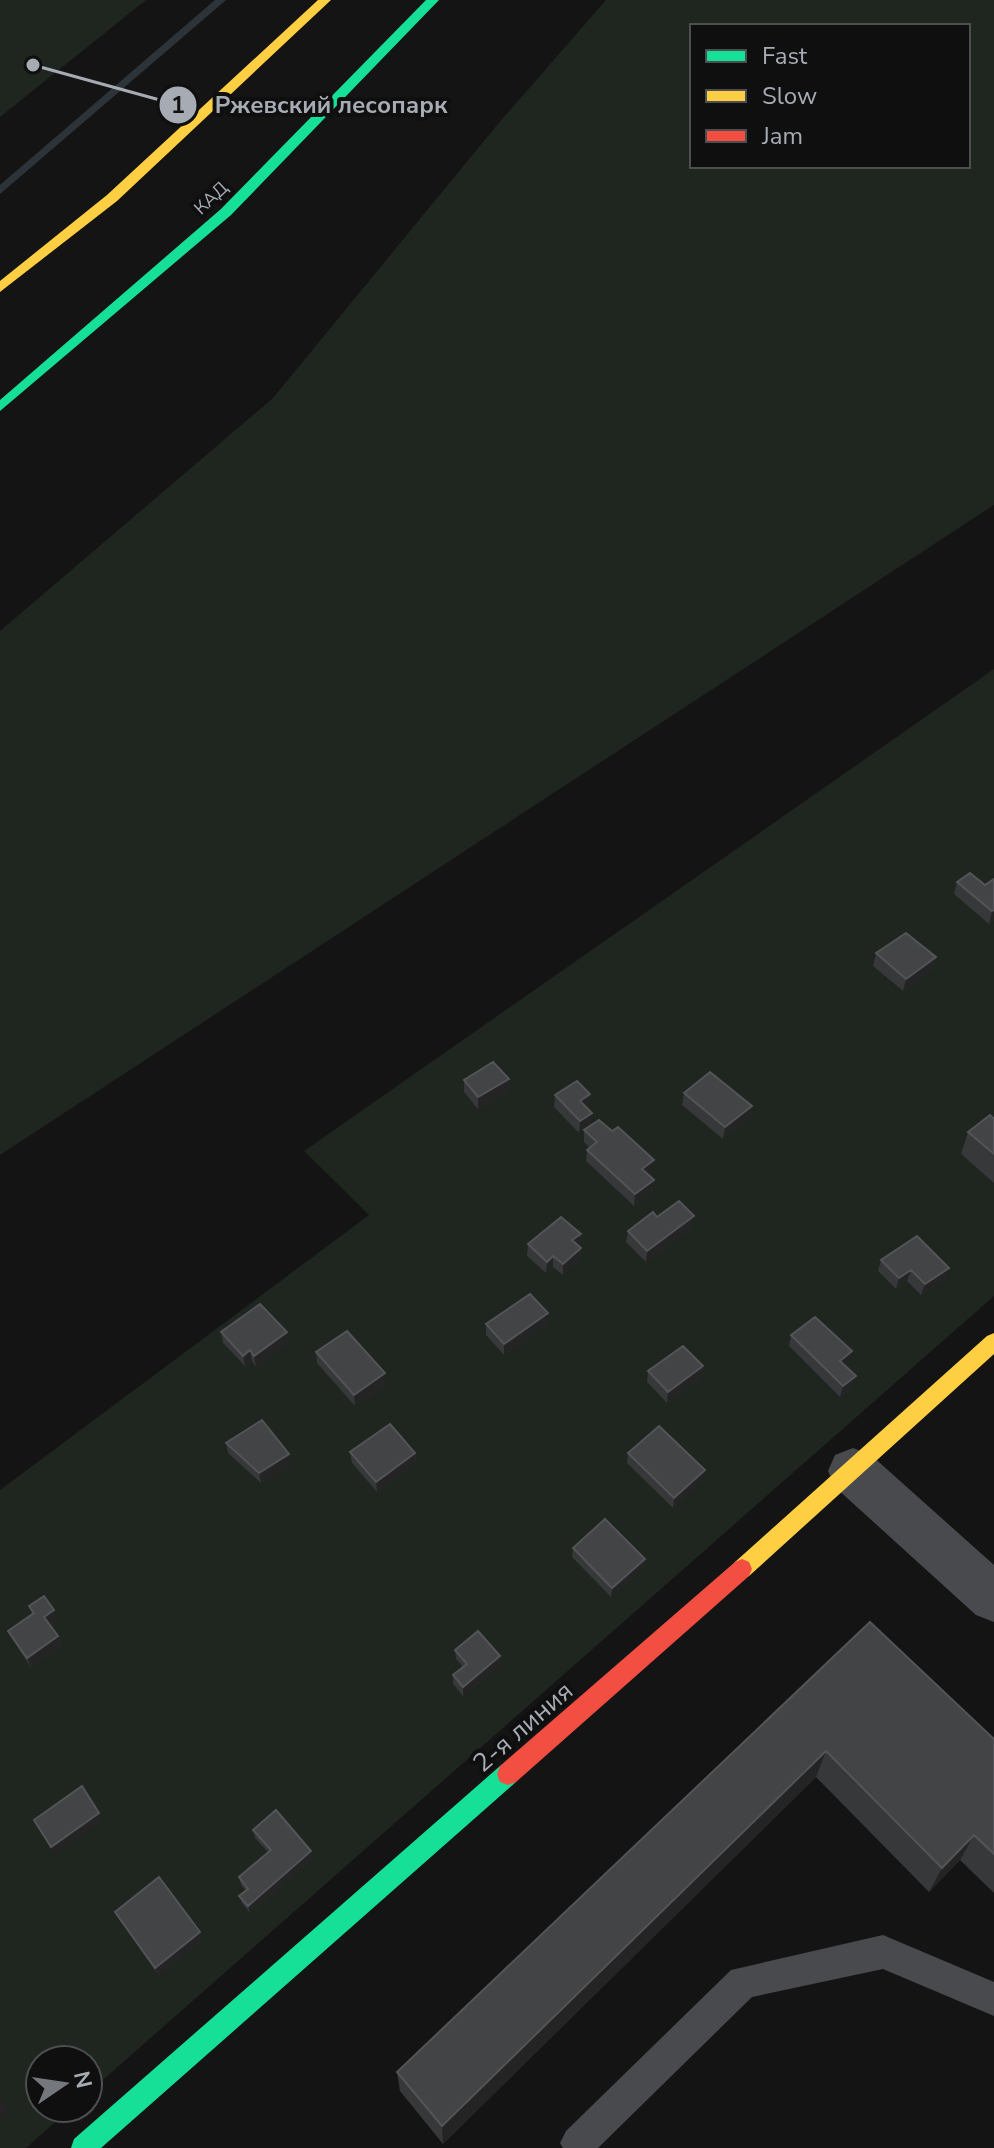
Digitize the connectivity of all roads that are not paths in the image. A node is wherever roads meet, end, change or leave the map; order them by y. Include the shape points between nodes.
1 (325, 0) edge
2 (433, 0) edge
3 (0, 288) edge
4 (0, 407) edge
5 (994, 1342) edge
6 (853, 1471) junction
7 (994, 1598) edge
8 (994, 1999) edge
9 (578, 2143) dead end
10 (83, 2148) edge

1 - 3 main road via 112,198
2 - 4 main road, КАД via 226,212
5 - 6 main road, 2-я линия
6 - 7 street
6 - 10 main road, 2-я линия
8 - 9 lane via 883,1952 743,1982

